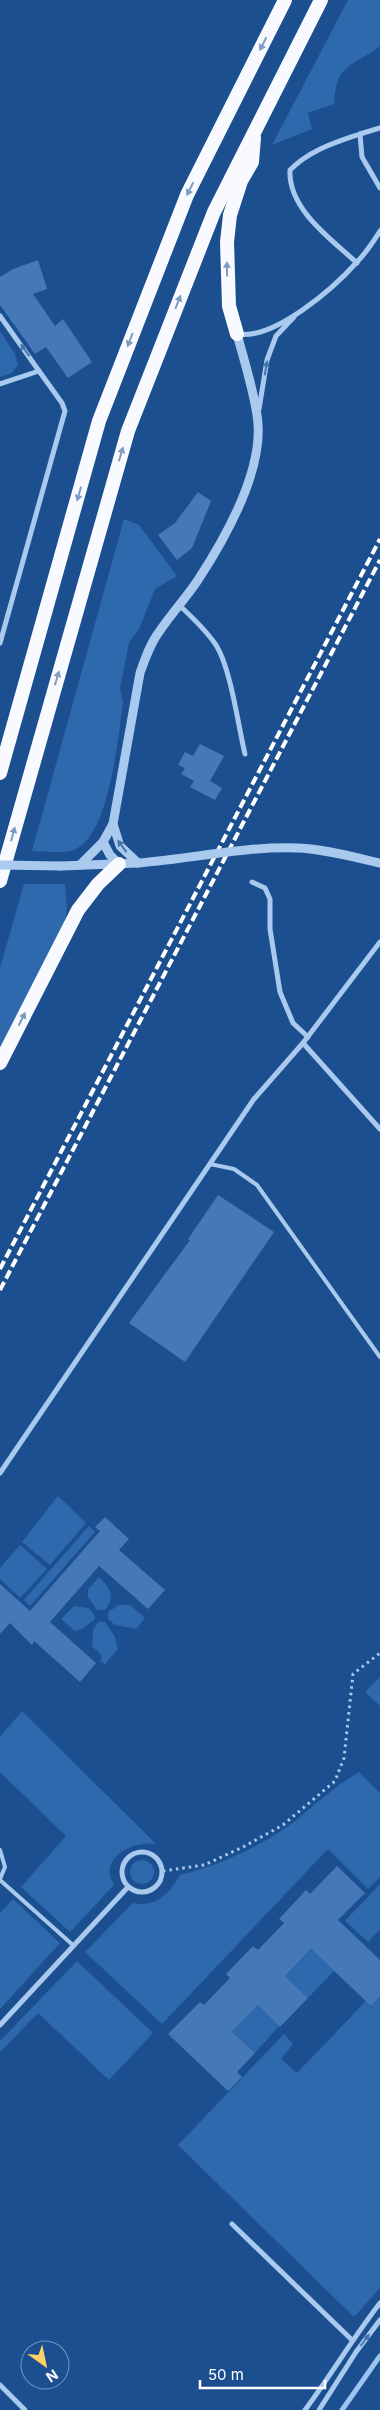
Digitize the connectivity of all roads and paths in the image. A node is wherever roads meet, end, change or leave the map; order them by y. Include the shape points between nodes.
1 (285, 0) edge
2 (320, 0) edge
3 (380, 128) edge
4 (254, 131) junction
5 (360, 134) junction
6 (380, 188) edge
7 (380, 231) edge
8 (357, 263) junction
9 (298, 313) junction
10 (0, 316) edge
11 (237, 334) junction
12 (39, 371) junction
13 (0, 384) edge
14 (257, 416) junction
15 (179, 605) junction
16 (0, 643) edge
17 (245, 754) dead end
18 (0, 772) edge
19 (113, 824) junction
20 (103, 842) junction
21 (138, 863) junction
22 (380, 863) edge
23 (119, 864) junction
24 (0, 865) edge
25 (80, 865) junction
26 (0, 881) edge
27 (252, 882) dead end
28 (380, 942) edge
29 (308, 1037) junction
30 (303, 1043) junction
31 (0, 1062) edge
32 (380, 1129) edge
33 (210, 1164) junction
34 (380, 1357) edge
35 (0, 1473) edge
36 (380, 1653) edge
37 (0, 1850) edge
38 (163, 1871) junction
39 (0, 1879) edge
40 (128, 1887) junction
41 (74, 1946) junction
42 (0, 2025) edge
43 (232, 2224) dead end
44 (380, 2303) edge
45 (380, 2320) edge
46 (352, 2340) junction
47 (0, 2384) edge
48 (25, 2410) edge
49 (305, 2410) edge
50 (319, 2410) edge

1 -> 18 highway via 187,194 99,421
2 - 4 highway
3 - 5 street
11 -> 4 highway via 228,306 227,242 230,215 241,181 252,162
26 -> 4 highway via 128,431 214,212
5 - 6 street via 362,157
5 - 8 street via 302,158 290,170 289,185 314,224
7 - 8 street
8 - 9 street
9 - 11 street via 262,333
14 -> 9 street via 267,360 276,336
12 -> 10 street
11 - 14 street
12 - 13 street
12 - 16 street via 65,411
14 - 15 street via 258,442 242,499 198,580
15 - 17 street via 216,645 224,665
15 - 19 street via 158,632 140,673
19 - 20 street
21 -> 19 street via 120,846
20 - 23 street
20 - 25 street
21 - 22 street, bridge via 255,849 299,848
21 - 23 street
23 - 25 street
31 -> 23 highway via 78,910
24 - 25 street, bridge
27 - 29 street via 265,888 270,899 270,930 280,992 293,1023
28 - 29 street
29 - 30 street
30 - 32 street
30 - 33 street via 254,1099
33 - 34 lane via 234,1169 257,1185
33 - 35 street
36 - 38 path via 353,1674 344,1758 335,1781 283,1825 243,1847 204,1865
37 - 39 lane via 5,1867
38 - 40 street via 154,1889 141,1892
38 - 40 street via 162,1864 153,1854 134,1853 122,1868
39 - 41 lane
40 - 41 street
41 - 42 street
43 - 46 street
44 - 46 street
50 -> 45 street
46 - 49 street
47 - 48 street

